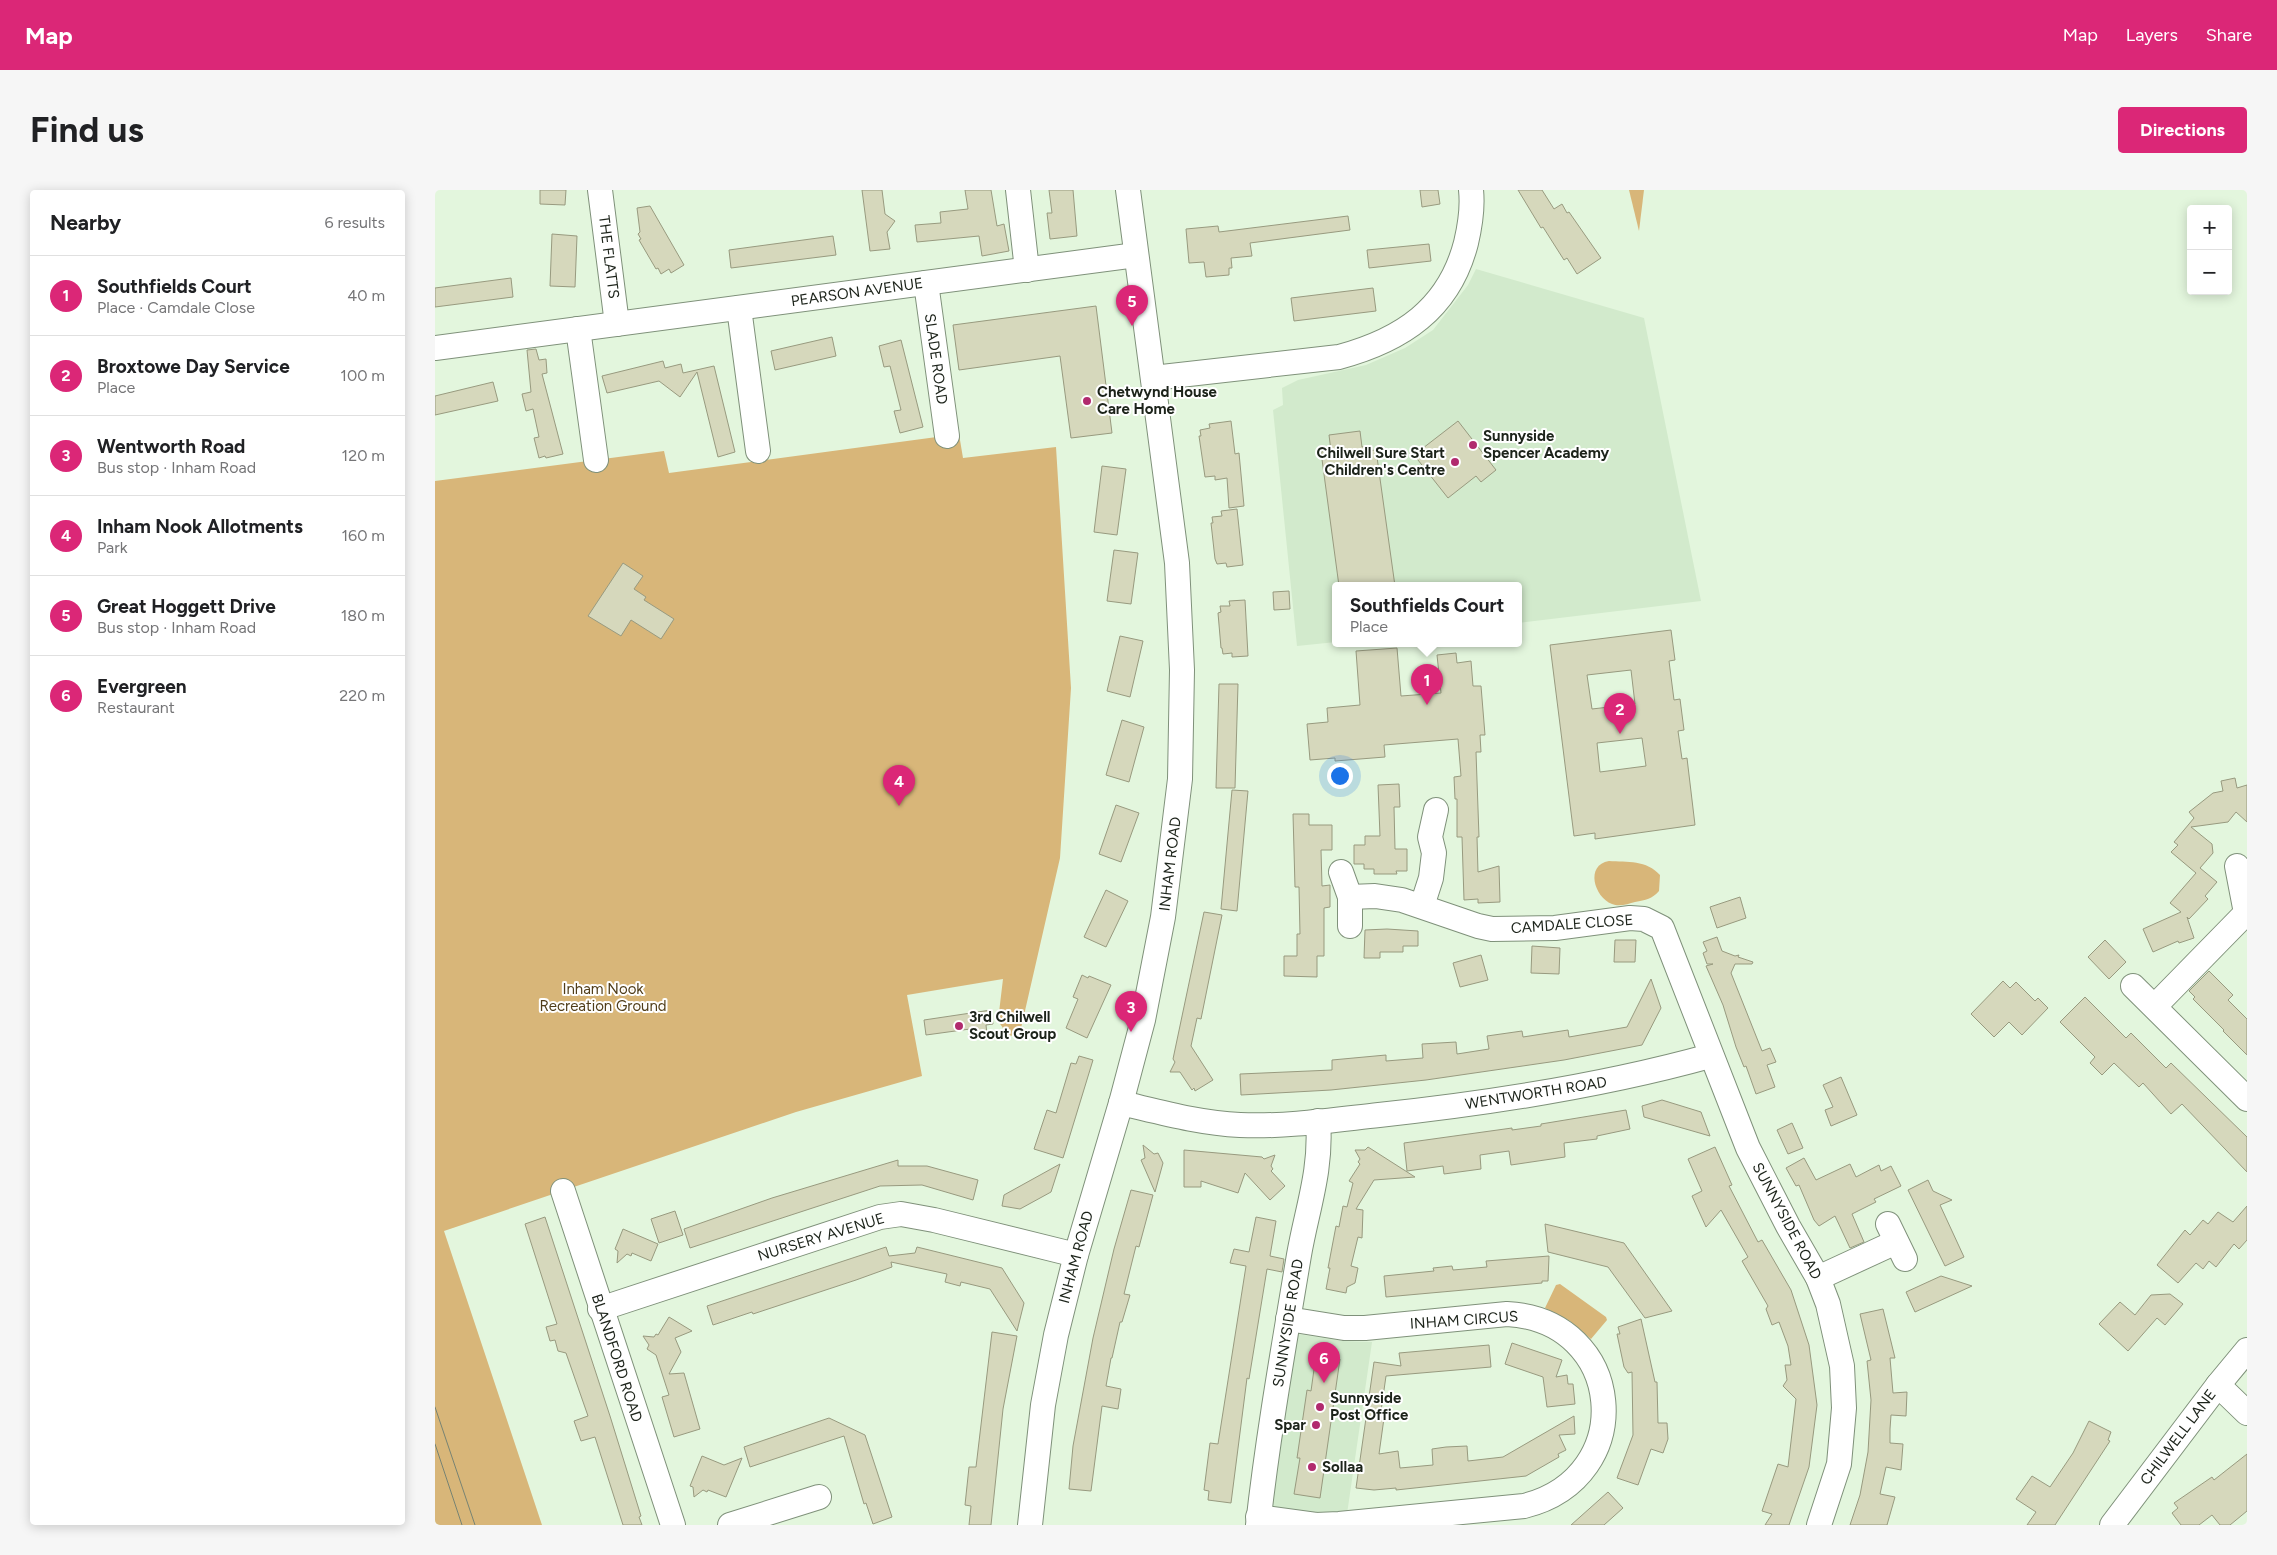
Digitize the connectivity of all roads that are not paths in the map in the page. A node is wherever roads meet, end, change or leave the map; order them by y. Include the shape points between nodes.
1 (600, 190) edge
2 (1018, 190) edge
3 (1129, 190) edge
4 (1471, 190) edge
5 (1136, 255) junction
6 (1027, 270) junction
7 (926, 283) junction
8 (739, 308) junction
9 (617, 324) junction
10 (578, 329) junction
11 (435, 348) edge
12 (1153, 378) junction
13 (947, 436) dead end
14 (758, 451) dead end
15 (596, 460) dead end
16 (1436, 810) dead end
17 (2237, 866) dead end
18 (1341, 872) dead end
19 (1350, 898) junction
20 (1422, 906) junction
21 (2247, 913) edge
22 (1351, 926) dead end
23 (1663, 928) joint
24 (2133, 986) dead end
25 (2155, 1006) junction
26 (1711, 1056) junction
27 (2247, 1099) edge
28 (1121, 1103) junction
29 (1317, 1121) junction
30 (563, 1191) dead end
31 (1896, 1241) dead end
32 (1076, 1255) junction
33 (1818, 1278) junction
34 (600, 1309) junction
35 (1288, 1319) junction
36 (2247, 1350) edge
37 (2218, 1385) junction
38 (2247, 1413) edge
39 (819, 1497) dead end
40 (1258, 1521) edge
41 (673, 1525) edge
42 (731, 1525) edge
43 (1030, 1525) edge
44 (1819, 1525) edge
45 (2112, 1525) edge

1 - 9 street, THE FLATTS
2 - 6 street
3 - 5 street, INHAM ROAD
4 - 12 street via 1469,230 1461,263 1429,311 1402,333 1365,350 1339,357
5 - 6 street, PEARSON AVENUE
5 - 12 street, INHAM ROAD
6 - 7 street, PEARSON AVENUE
7 - 8 street, PEARSON AVENUE
7 - 13 street, SLADE ROAD
8 - 9 street, PEARSON AVENUE
8 - 14 street
9 - 10 street, PEARSON AVENUE
10 - 11 street, PEARSON AVENUE
10 - 15 street
12 - 28 street, INHAM ROAD via 1177,563 1182,670 1180,779 1158,947
16 - 20 street via 1430,837 1434,853 1431,878
17 - 21 street
18 - 19 street
19 - 20 street, CAMDALE CLOSE via 1375,896
19 - 22 street
20 - 23 street, CAMDALE CLOSE via 1492,929 1555,928 1629,918 1644,919
21 - 25 street
23 - 26 street, SUNNYSIDE ROAD
24 - 25 street
25 - 27 street
26 - 29 street, WENTWORTH ROAD via 1615,1081 1410,1112
26 - 33 street, SUNNYSIDE ROAD via 1748,1148
28 - 29 street, WENTWORTH ROAD via 1191,1119 1239,1125
28 - 32 street, INHAM ROAD
29 - 35 street, SUNNYSIDE ROAD via 1318,1171
30 - 34 street, BLANDFORD ROAD
31 - 33 street
32 - 34 street, NURSERY AVENUE via 901,1214 880,1217
32 - 43 street, INHAM ROAD via 1043,1405
33 - 44 street, SUNNYSIDE ROAD via 1828,1304 1844,1379 1839,1464
34 - 41 street, BLANDFORD ROAD
35 - 40 street, SUNNYSIDE ROAD
35 - 40 street, INHAM CIRCUS via 1344,1328 1507,1314 1542,1320 1560,1329 1584,1352 1602,1391 1603,1426 1594,1454 1580,1475 1538,1503 1339,1524
36 - 37 street, CHILWELL LANE
37 - 38 street
37 - 45 street, CHILWELL LANE
39 - 42 street

